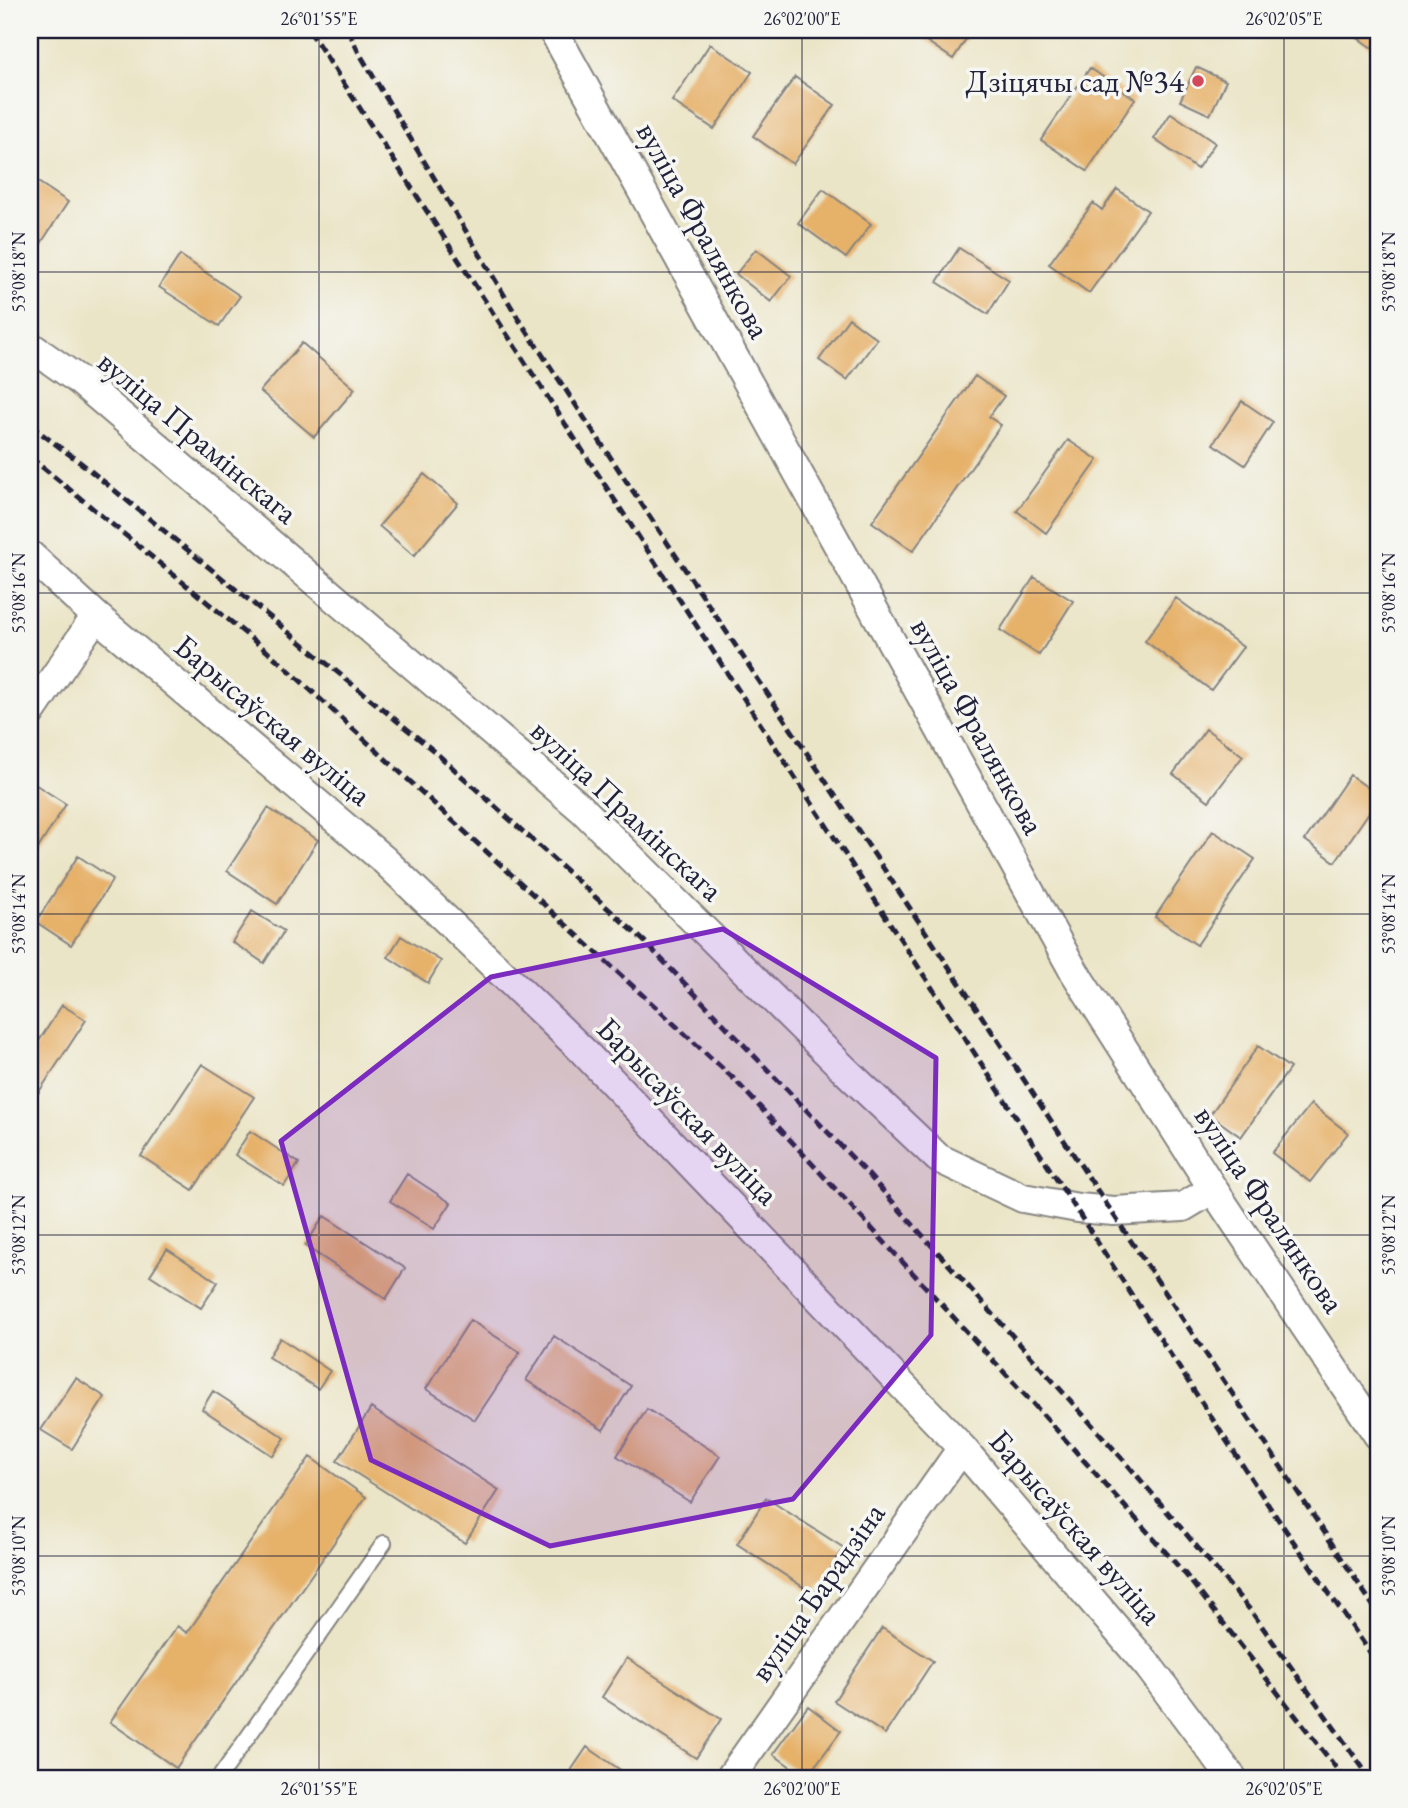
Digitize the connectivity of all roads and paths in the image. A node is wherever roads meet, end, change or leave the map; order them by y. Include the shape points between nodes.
1 (553, 30) edge
2 (30, 346) edge
3 (30, 555) edge
4 (96, 616) junction
5 (30, 713) edge
6 (1213, 1189) junction
7 (1378, 1435) edge
8 (962, 1448) junction
9 (384, 1544) dead end
10 (219, 1778) edge
11 (730, 1778) edge
12 (1232, 1778) edge

1 - 6 street, вуліца Фралянкова via 1072,968
2 - 6 street, вуліца Прамінскага via 80,381 582,809 938,1158 1023,1198 1078,1208 1183,1207
3 - 4 street, Барысаўская вуліца
4 - 5 street
4 - 8 street, Барысаўская вуліца via 384,860 553,1022
6 - 7 street, вуліца Фралянкова
8 - 11 street, вуліца Барадзіна
8 - 12 street, Барысаўская вуліца via 1149,1667
9 - 10 lane

